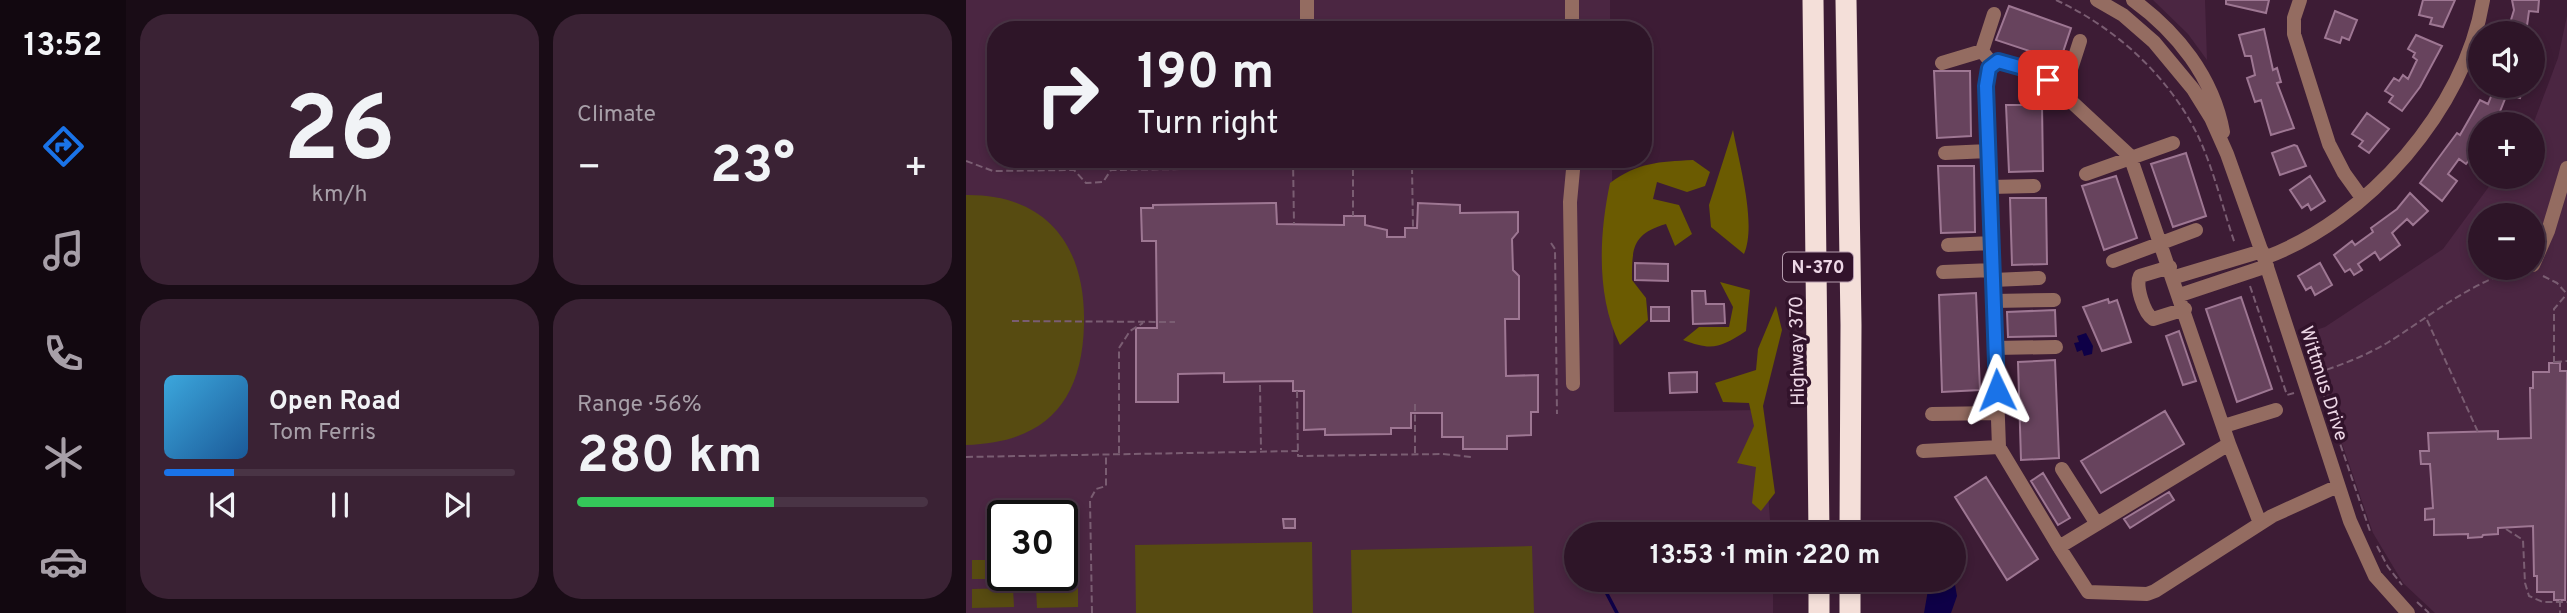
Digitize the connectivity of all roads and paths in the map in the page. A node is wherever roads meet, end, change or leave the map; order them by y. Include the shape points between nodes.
1 (1307, 0) edge
2 (1572, 0) edge
3 (1813, 0) edge
4 (1846, 0) edge
5 (2056, 0) edge
6 (2096, 0) edge
7 (2133, 0) edge
8 (2300, 0) edge
9 (2483, 0) edge
10 (2151, 6) edge
11 (1994, 14) dead end
12 (1307, 21) edge
13 (1573, 21) edge
14 (2135, 27) junction
15 (2080, 41) dead end
16 (1982, 51) junction
17 (1942, 63) dead end
18 (1993, 65) junction
19 (2057, 88) junction
20 (2173, 143) dead end
21 (1988, 151) junction
22 (1945, 153) dead end
23 (2227, 154) junction
24 (2130, 156) junction
25 (966, 161) edge
26 (1232, 168) edge
27 (1293, 168) edge
28 (1353, 168) edge
29 (1412, 168) edge
30 (1573, 168) edge
31 (2567, 168) edge
32 (2086, 174) dead end
33 (2034, 186) dead end
34 (1990, 187) junction
35 (2362, 198) junction
36 (1353, 216) dead end
37 (1294, 224) dead end
38 (1413, 228) dead end
39 (2196, 230) dead end
40 (2545, 238) edge
41 (1551, 243) dead end
42 (1992, 243) junction
43 (2161, 243) junction
44 (1948, 245) dead end
45 (2240, 258) junction
46 (2264, 259) junction
47 (2113, 261) dead end
48 (1943, 272) dead end
49 (2172, 272) junction
50 (2245, 274) junction
51 (1993, 275) junction
52 (2545, 277) edge
53 (2039, 278) dead end
54 (2490, 280) edge
55 (2567, 294) edge
56 (2054, 300) dead end
57 (1994, 302) junction
58 (2183, 302) junction
59 (2426, 319) junction
60 (1012, 321) dead end
61 (1175, 322) dead end
62 (1144, 323) junction
63 (2056, 347) dead end
64 (1996, 348) junction
65 (2567, 361) edge
66 (2316, 374) dead end
67 (1573, 384) dead end
68 (1260, 385) dead end
69 (2305, 390) junction
70 (1297, 391) dead end
71 (1415, 404) dead end
72 (2276, 410) dead end
73 (1998, 413) junction
74 (1557, 414) dead end
75 (1932, 414) dead end
76 (2224, 426) junction
77 (2478, 432) dead end
78 (2229, 444) junction
79 (1998, 447) junction
80 (1298, 450) junction
81 (1261, 451) junction
82 (1923, 451) dead end
83 (1119, 453) junction
84 (1106, 454) junction
85 (1415, 455) junction
86 (966, 457) edge
87 (1471, 457) dead end
88 (2062, 469) dead end
89 (2338, 485) junction
90 (1819, 522) edge
91 (1850, 522) edge
92 (2260, 523) junction
93 (2097, 524) junction
94 (2506, 529) dead end
95 (2059, 547) junction
96 (2405, 589) dead end
97 (1819, 592) edge
98 (1850, 592) edge
99 (2560, 601) junction
100 (2567, 602) edge
101 (2410, 606) edge
102 (1091, 613) edge
103 (1819, 613) edge
104 (1850, 613) edge
105 (2429, 613) edge
106 (2560, 613) edge

1 - 12 street
2 - 13 street
3 - 90 highway, Highway 370 / N-370
4 - 91 highway, N-370
5 - 45 path via 2122,43 2174,94 2200,141
6 - 14 street, Wittmus Drive
7 - 10 street, Wittmus Drive
8 - 35 street via 2294,34 2326,136 2339,166
9 - 35 street via 2471,50 2448,96 2401,162
10 - 14 street
10 - 23 street, Wittmus Drive via 2207,82 2220,112
11 - 16 street
14 - 23 street, Wittmus Drive via 2154,42 2193,89
15 - 19 street via 2070,72
16 - 17 street
16 - 18 street
18 - 19 street via 1998,61 2023,68
18 - 21 street via 1986,86
19 - 24 street
20 - 24 street
21 - 22 street
21 - 34 street
23 - 46 street, Wittmus Drive
24 - 32 street
24 - 43 street
25 - 26 path via 993,171 1074,170 1086,183 1103,182 1111,170
27 - 37 path
28 - 36 path
29 - 38 path
30 - 67 street
31 - 40 street
33 - 34 street
34 - 42 street
35 - 46 street via 2290,247
39 - 43 street
41 - 74 path via 1555,249
42 - 44 street
42 - 51 street
43 - 47 street
43 - 49 street
45 - 46 street
45 - 49 street
46 - 50 street
46 - 69 street, Wittmus Drive
48 - 51 street
49 - 58 street
49 - 58 street via 2140,276 2137,282 2148,315 2153,319
50 - 58 street
50 - 69 path via 2287,396
51 - 53 street
51 - 57 street
52 - 55 path
54 - 59 path
55 - 65 path via 2554,309 2554,362
56 - 57 street
57 - 64 street
58 - 76 street
59 - 66 path via 2358,359
59 - 77 path
60 - 62 path
61 - 62 path
62 - 83 path via 1129,331 1119,348
63 - 64 street
64 - 73 street
68 - 81 path
69 - 89 street, Wittmus Drive
69 - 96 path via 2320,384 2372,537
70 - 80 path
71 - 85 path
72 - 76 street
73 - 75 street
73 - 79 street
76 - 78 street
78 - 92 street
78 - 93 street
79 - 82 street
79 - 95 street
80 - 81 path
80 - 85 path via 1298,456
81 - 83 path
83 - 84 path
84 - 86 path
84 - 102 path via 1106,486 1096,489 1090,500
85 - 87 path
88 - 93 street
89 - 92 street
89 - 101 street, Wittmus Drive via 2375,576
92 - 95 street via 2147,594 2088,592
93 - 95 street
94 - 99 path via 2523,540 2529,596 2537,601
97 - 103 highway
98 - 104 highway
99 - 100 path
99 - 106 path
101 - 105 path

